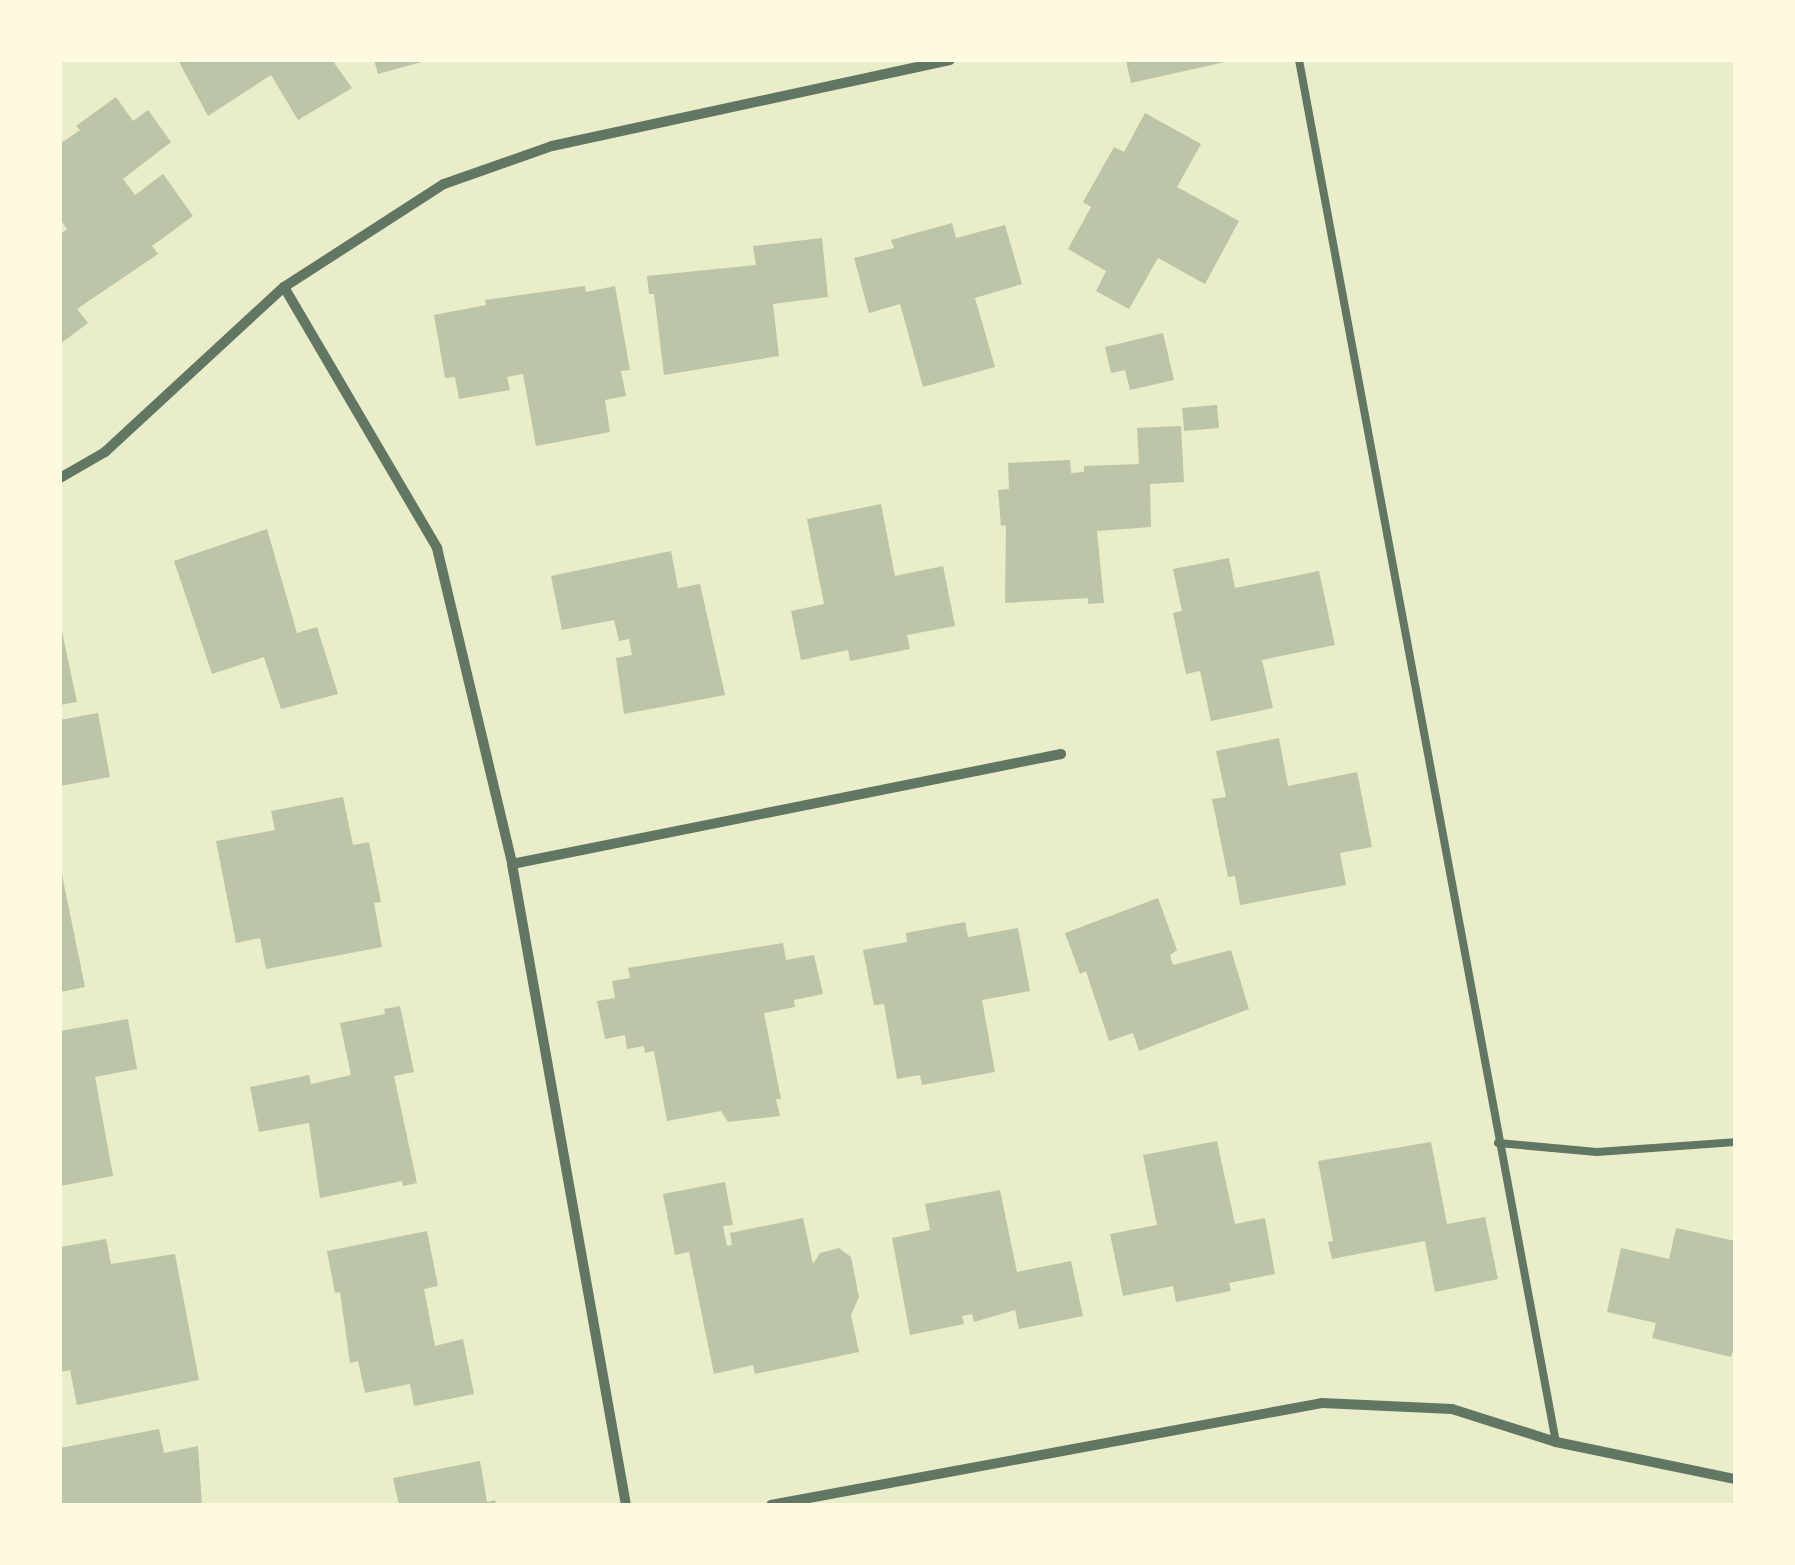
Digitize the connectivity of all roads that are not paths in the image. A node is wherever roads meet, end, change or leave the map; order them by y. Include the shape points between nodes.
1 (950, 60) edge
2 (1299, 60) edge
3 (284, 287) junction
4 (60, 478) edge
5 (1061, 754) dead end
6 (512, 864) junction
7 (1735, 1142) edge
8 (1498, 1143) junction
9 (1556, 1442) junction
10 (1735, 1479) edge
11 (626, 1505) edge
12 (771, 1505) edge

1 - 3 street via 552,146 444,184
2 - 8 lane
3 - 4 street via 105,452
3 - 6 street via 437,548
5 - 6 street
6 - 11 street
7 - 8 lane via 1598,1152
8 - 9 lane
9 - 10 street
9 - 12 street via 1452,1410 1322,1403

